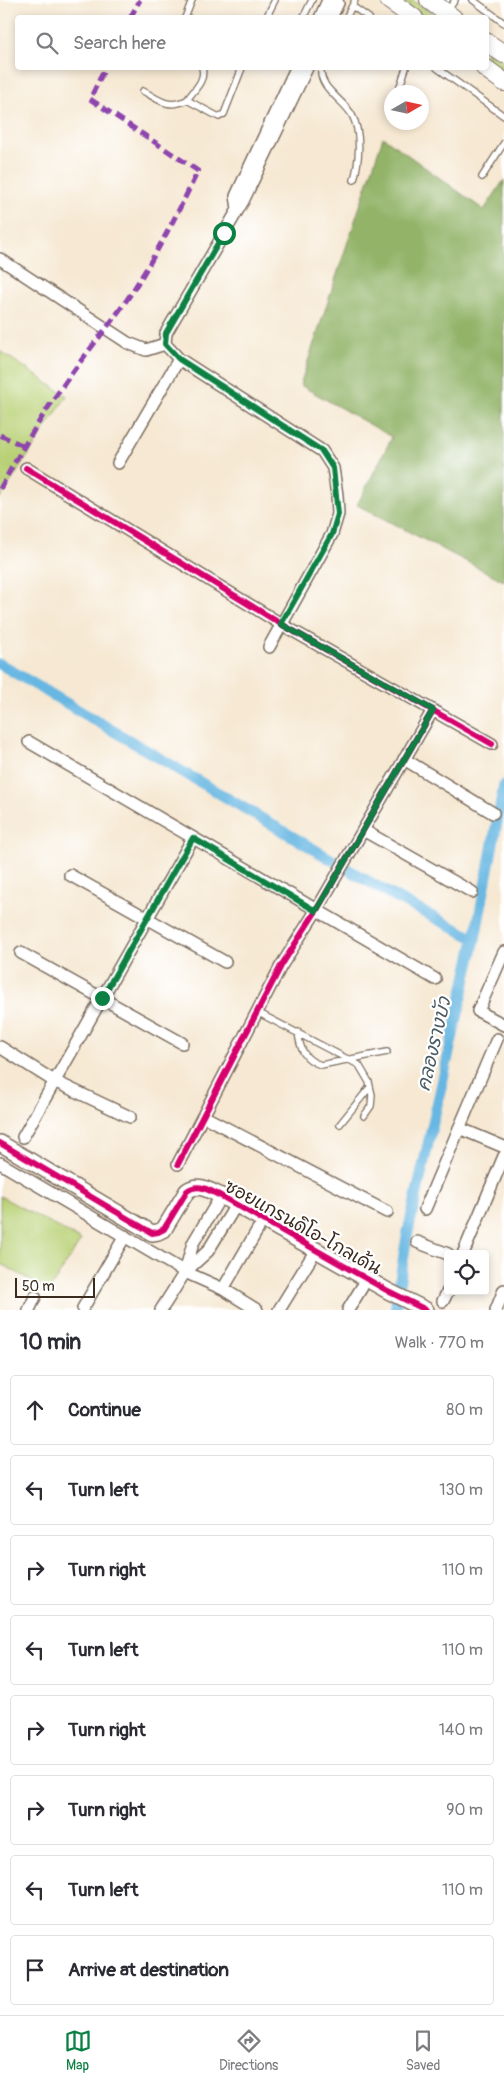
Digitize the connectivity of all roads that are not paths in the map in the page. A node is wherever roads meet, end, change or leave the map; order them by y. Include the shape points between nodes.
1 (192, 0) edge
2 (275, 0) edge
3 (312, 0) edge
4 (356, 0) edge
5 (389, 0) edge
6 (473, 0) edge
7 (333, 2) edge
8 (352, 6) junction
9 (186, 15) edge
10 (268, 15) edge
11 (304, 15) edge
12 (326, 15) edge
13 (348, 15) edge
14 (366, 15) edge
15 (410, 15) edge
16 (504, 23) edge
17 (489, 44) edge
18 (504, 54) edge
19 (203, 70) edge
20 (241, 70) edge
21 (295, 70) edge
22 (306, 70) edge
23 (321, 70) edge
24 (405, 70) edge
25 (440, 70) edge
26 (487, 70) edge
27 (504, 82) edge
28 (400, 85) edge
29 (143, 90) dead end
30 (187, 100) junction
31 (284, 105) junction
32 (504, 116) edge
33 (504, 143) edge
34 (482, 177) dead end
35 (354, 180) dead end
36 (0, 260) edge
37 (165, 344) junction
38 (179, 359) junction
39 (118, 463) dead end
40 (26, 468) dead end
41 (281, 624) junction
42 (269, 646) dead end
43 (433, 710) junction
44 (29, 742) dead end
45 (492, 744) dead end
46 (404, 760) junction
47 (493, 813) dead end
48 (363, 830) junction
49 (193, 838) junction
50 (70, 875) dead end
51 (472, 892) dead end
52 (316, 911) junction
53 (148, 918) junction
54 (504, 952) edge
55 (21, 953) dead end
56 (225, 962) dead end
57 (435, 979) dead end
58 (102, 998) junction
59 (257, 1012) junction
60 (504, 1024) edge
61 (298, 1032) junction
62 (497, 1039) dead end
63 (182, 1043) dead end
64 (0, 1047) edge
65 (387, 1052) dead end
66 (349, 1060) junction
67 (54, 1081) junction
68 (370, 1087) junction
69 (203, 1116) junction
70 (364, 1116) dead end
71 (130, 1118) dead end
72 (340, 1124) dead end
73 (460, 1128) junction
74 (23, 1137) dead end
75 (0, 1143) edge
76 (504, 1147) edge
77 (504, 1156) edge
78 (0, 1163) edge
79 (178, 1164) dead end
80 (221, 1196) junction
81 (236, 1206) junction
82 (425, 1209) dead end
83 (387, 1212) dead end
84 (258, 1229) dead end
85 (125, 1236) junction
86 (417, 1242) dead end
87 (465, 1250) edge
88 (444, 1252) edge
89 (311, 1258) dead end
90 (185, 1272) junction
91 (362, 1288) dead end
92 (223, 1289) junction
93 (504, 1290) edge
94 (35, 1297) dead end
95 (83, 1308) dead end
96 (422, 1308) edge
97 (29, 1310) edge
98 (162, 1310) edge
99 (257, 1310) edge
100 (279, 1310) edge
101 (348, 1310) edge
102 (496, 1310) edge

1 - 9 lane
2 - 10 lane
3 - 11 lane
4 - 8 lane
5 - 15 main road
6 - 16 lane
7 - 12 street
8 - 13 lane
8 - 14 lane
17 - 18 main road
19 - 30 lane via 204,75
20 - 30 lane via 224,114 214,115
21 - 31 street
22 - 31 street
23 - 35 lane via 327,87 352,115 356,126 358,166
24 - 28 lane
25 - 32 lane
26 - 27 main road
29 - 30 lane via 169,105
31 - 37 street via 236,196 238,209 166,333
33 - 34 lane
36 - 37 street via 128,343 146,350
37 - 38 street
38 - 39 street
38 - 41 street via 322,451 333,468 338,514 332,534
40 - 41 street
41 - 42 street
41 - 43 street
43 - 45 street
43 - 46 street
44 - 49 street
46 - 47 street
46 - 48 street
48 - 51 street
48 - 52 street
49 - 52 street
49 - 53 street
50 - 53 street
52 - 57 street
52 - 59 street
53 - 56 street
53 - 58 street
54 - 60 street via 478,1011
55 - 58 street
58 - 63 street
58 - 67 street
59 - 61 lane
59 - 69 street
61 - 66 lane
61 - 66 lane via 299,1046 310,1062 321,1065
62 - 73 street
64 - 67 street
65 - 66 lane
66 - 68 lane via 359,1065
67 - 71 street
67 - 74 street
68 - 70 lane via 371,1106
68 - 72 lane
69 - 79 street
69 - 83 street
73 - 76 street
73 - 82 street
75 - 80 street, ซอยแกรนดิโอ-โกลเด้น via 152,1233 164,1229 190,1188 199,1187
77 - 87 street
78 - 85 street
80 - 81 street, ซอยแกรนดิโอ-โกลเด้น
80 - 90 street via 193,1243
81 - 90 street via 208,1251
81 - 96 street, ซอยแกรนดิโอ-โกลเด้น
84 - 92 street
85 - 90 street
85 - 95 street
86 - 88 street
89 - 100 street
90 - 92 street
90 - 98 street
91 - 101 street
92 - 99 street
93 - 102 street
94 - 97 street

